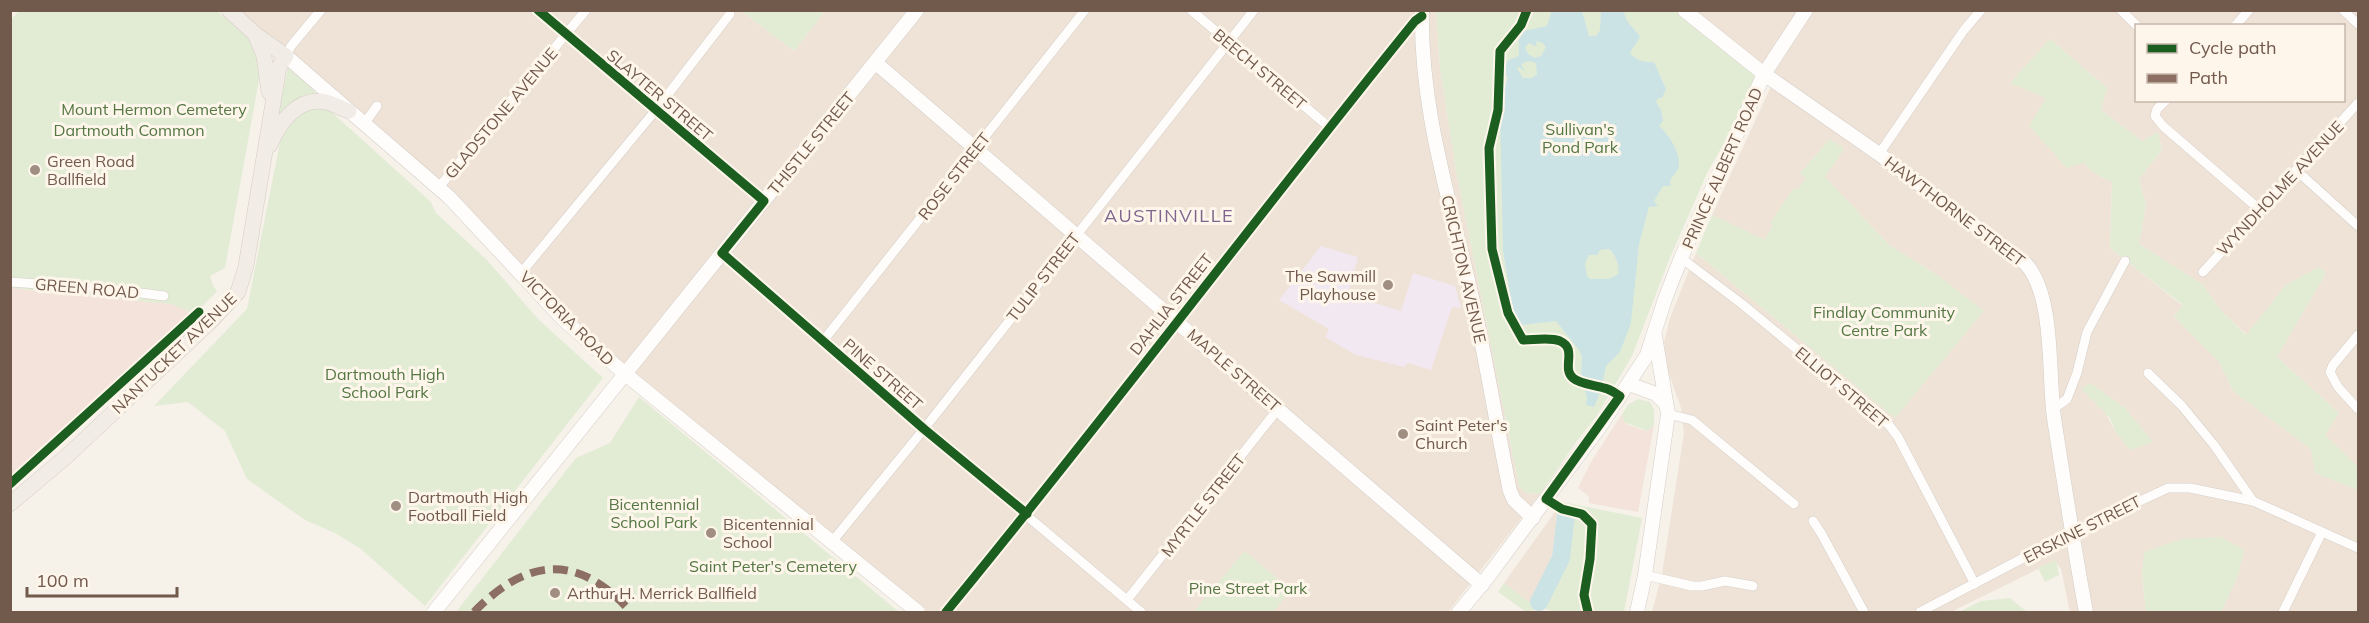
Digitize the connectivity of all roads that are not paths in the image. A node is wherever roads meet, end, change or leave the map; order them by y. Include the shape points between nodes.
1 (228, 10) edge
2 (321, 10) edge
3 (538, 10) edge
4 (586, 10) edge
5 (917, 10) edge
6 (1085, 10) edge
7 (1191, 10) edge
8 (1254, 10) edge
9 (1684, 10) edge
10 (1806, 10) edge
11 (1981, 10) edge
12 (2121, 10) edge
13 (2249, 10) edge
14 (2343, 10) edge
15 (1422, 13) edge
16 (730, 14) dead end
17 (2135, 24) edge
18 (2237, 24) edge
19 (2358, 24) edge
20 (255, 34) junction
21 (566, 35) junction
22 (1228, 42) junction
23 (286, 56) junction
24 (876, 63) junction
25 (1764, 74) junction
26 (2164, 102) edge
27 (2358, 104) edge
28 (377, 106) dead end
29 (271, 109) junction
30 (349, 111) junction
31 (655, 111) junction
32 (364, 124) junction
33 (1329, 127) junction
34 (976, 149) junction
35 (1879, 154) junction
36 (264, 159) junction
37 (2296, 170) junction
38 (439, 187) junction
39 (764, 201) junction
40 (2259, 209) junction
41 (2358, 226) edge
42 (1077, 234) junction
43 (722, 253) junction
44 (1681, 258) junction
45 (2125, 261) dead end
46 (2203, 272) dead end
47 (521, 273) junction
48 (10, 282) edge
49 (164, 296) dead end
50 (1177, 321) junction
51 (1655, 334) junction
52 (2358, 335) edge
53 (823, 341) junction
54 (624, 373) junction
55 (2148, 373) dead end
56 (1629, 384) junction
57 (1278, 409) junction
58 (1666, 409) junction
59 (2053, 409) junction
60 (2358, 409) edge
61 (924, 429) junction
62 (2253, 501) junction
63 (10, 504) edge
64 (1794, 504) dead end
65 (1027, 514) junction
66 (1533, 518) junction
67 (1813, 521) dead end
68 (2322, 532) junction
69 (2071, 533) junction
70 (831, 543) junction
71 (2358, 548) edge
72 (1645, 575) junction
73 (1976, 584) junction
74 (1482, 585) junction
75 (1753, 586) dead end
76 (1127, 600) junction
77 (434, 612) edge
78 (918, 612) edge
79 (946, 612) edge
80 (1141, 612) edge
81 (1459, 612) edge
82 (1638, 612) edge
83 (1864, 612) edge
84 (1920, 612) edge
85 (2086, 612) edge
86 (2283, 612) edge

1 - 20 main road, VICTORIA ROAD
2 - 23 street
3 - 21 street, SLAYTER STREET
4 - 21 street, GLADSTONE AVENUE
5 - 24 main road, THISTLE STREET
6 - 34 street, ROSE STREET
7 - 22 street, BEECH STREET
8 - 22 street, TULIP STREET
9 - 25 main road, HAWTHORNE STREET
10 - 25 main road, PRINCE ALBERT ROAD
11 - 35 street
12 - 17 street
13 - 18 street
14 - 19 street
15 - 33 street, DAHLIA STREET
15 - 66 main road, CRICHTON AVENUE via 1435,146 1470,288 1510,491
16 - 31 street
20 - 23 main road, VICTORIA ROAD
20 - 29 main road via 264,56
21 - 31 street, SLAYTER STREET
21 - 38 street, GLADSTONE AVENUE
22 - 33 street, BEECH STREET
22 - 42 street, TULIP STREET
23 - 29 main road, NANTUCKET AVENUE via 279,68
23 - 30 main road, VICTORIA ROAD
24 - 34 main road, MAPLE STREET
24 - 39 main road, THISTLE STREET
25 - 35 main road, HAWTHORNE STREET
25 - 44 main road, PRINCE ALBERT ROAD
26 - 40 street via 2155,116 2163,126
27 - 37 street, WYNDHOLME AVENUE
28 - 32 street
29 - 36 main road, NANTUCKET AVENUE
30 - 32 main road, VICTORIA ROAD
30 - 36 main road via 325,102 298,107 276,132
31 - 39 street, SLAYTER STREET
31 - 47 street
32 - 38 main road, VICTORIA ROAD
33 - 50 street, DAHLIA STREET
34 - 42 main road, MAPLE STREET
34 - 53 street, ROSE STREET
35 - 59 main road, HAWTHORNE STREET via 2032,271 2043,300
36 - 63 main road, NANTUCKET AVENUE via 246,266 238,291 101,424
37 - 40 street, WYNDHOLME AVENUE
37 - 41 street
38 - 47 main road, VICTORIA ROAD
39 - 43 main road, THISTLE STREET
40 - 46 street, WYNDHOLME AVENUE
42 - 50 main road, MAPLE STREET
42 - 61 street, TULIP STREET
43 - 53 street, PINE STREET
43 - 54 main road, THISTLE STREET
44 - 51 main road, PRINCE ALBERT ROAD
44 - 73 street, ELLIOT STREET via 1889,425
45 - 59 street via 2087,332 2067,399
47 - 54 main road, VICTORIA ROAD via 563,319
48 - 49 street, GREEN ROAD
50 - 57 main road, MAPLE STREET
50 - 65 street, DAHLIA STREET
51 - 56 main road, PRINCE ALBERT ROAD
51 - 58 main road, PRINCE ALBERT ROAD
52 - 60 street via 2330,372
53 - 61 street, PINE STREET
54 - 70 main road, VICTORIA ROAD
54 - 77 main road, THISTLE STREET
55 - 62 street via 2214,445
56 - 58 main road via 1656,394
56 - 66 main road, PRINCE ALBERT ROAD
57 - 74 main road, MAPLE STREET
57 - 76 street, MYRTLE STREET
58 - 64 street via 1692,420
58 - 72 main road, PRINCE ALBERT ROAD
59 - 69 main road, HAWTHORNE STREET
61 - 65 street, PINE STREET
61 - 70 street, TULIP STREET
62 - 68 street, ERSKINE STREET
62 - 69 street, ERSKINE STREET via 2190,488 2168,488
65 - 76 street, PINE STREET
65 - 79 street, DAHLIA STREET
66 - 74 main road, PRINCE ALBERT ROAD
67 - 83 street
68 - 71 street, ERSKINE STREET
68 - 86 street
69 - 73 street, ERSKINE STREET
69 - 85 main road, HAWTHORNE STREET
70 - 78 main road, VICTORIA ROAD
72 - 75 street via 1692,586 1725,581
72 - 82 main road, PRINCE ALBERT ROAD
73 - 84 street, ERSKINE STREET
74 - 81 main road, PRINCE ALBERT ROAD
76 - 80 street, PINE STREET

